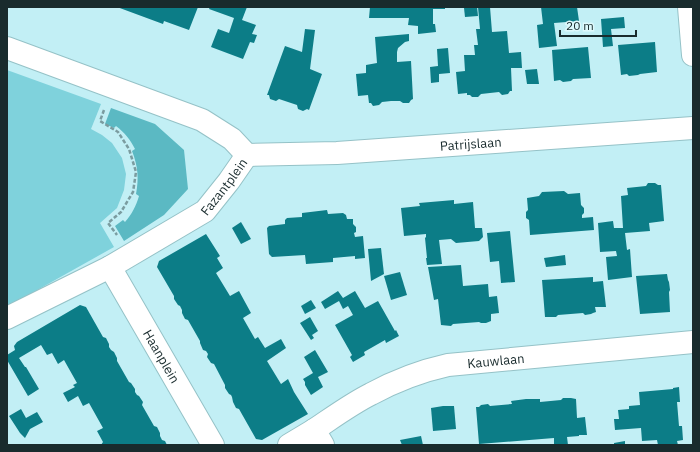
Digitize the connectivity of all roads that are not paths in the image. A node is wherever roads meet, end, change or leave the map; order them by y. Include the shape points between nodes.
1 (689, 7) edge
2 (7, 48) edge
3 (693, 55) edge
4 (693, 128) edge
5 (247, 156) junction
6 (110, 267) junction
7 (7, 318) edge
8 (693, 342) edge
9 (318, 438) edge
10 (213, 445) edge
11 (288, 445) edge

1 - 3 street
2 - 5 street, Fazantplein via 202,120 232,139
4 - 5 street, Patrijslaan via 337,153
5 - 6 street, Fazantplein via 205,211
6 - 7 street, Fazantplein
6 - 10 street, Haanplein
8 - 9 street, Kauwlaan via 433,368 370,394
9 - 11 street

